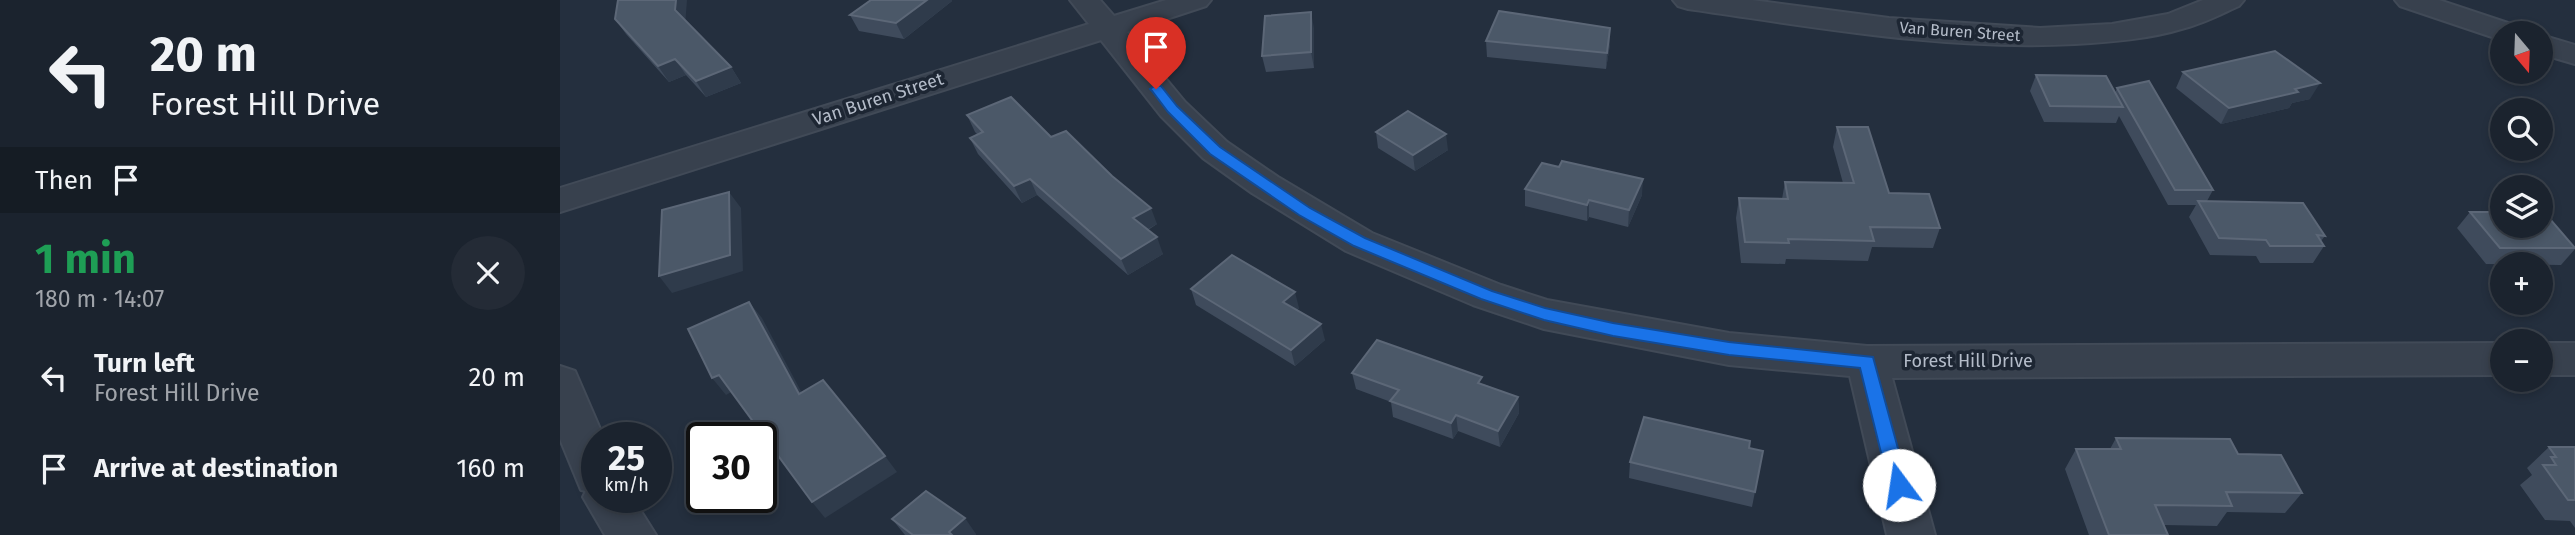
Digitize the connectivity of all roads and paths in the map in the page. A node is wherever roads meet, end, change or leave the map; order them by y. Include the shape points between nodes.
1 (1196, 0) edge
2 (1688, 0) edge
3 (2229, 0) edge
4 (2410, 0) edge
5 (1096, 13) edge
6 (2490, 27) edge
7 (2553, 48) edge
8 (2575, 55) edge
9 (560, 200) edge
10 (2490, 359) edge
11 (2553, 359) edge
12 (2575, 359) edge
13 (1867, 362) junction
14 (560, 383) edge
15 (581, 436) edge
16 (617, 513) edge
17 (632, 535) edge
18 (1912, 535) edge

1 - 5 street, Van Buren Street
2 - 3 street, Van Buren Street via 1905,28 2051,37 2170,23 2204,15
4 - 6 street
5 - 9 street, Van Buren Street
5 - 13 street, Forest Hill Drive via 1173,109 1215,150 1359,242 1544,314 1729,349
7 - 8 street
10 - 13 street, Forest Hill Drive
11 - 12 street
13 - 18 street
14 - 15 street
16 - 17 street

